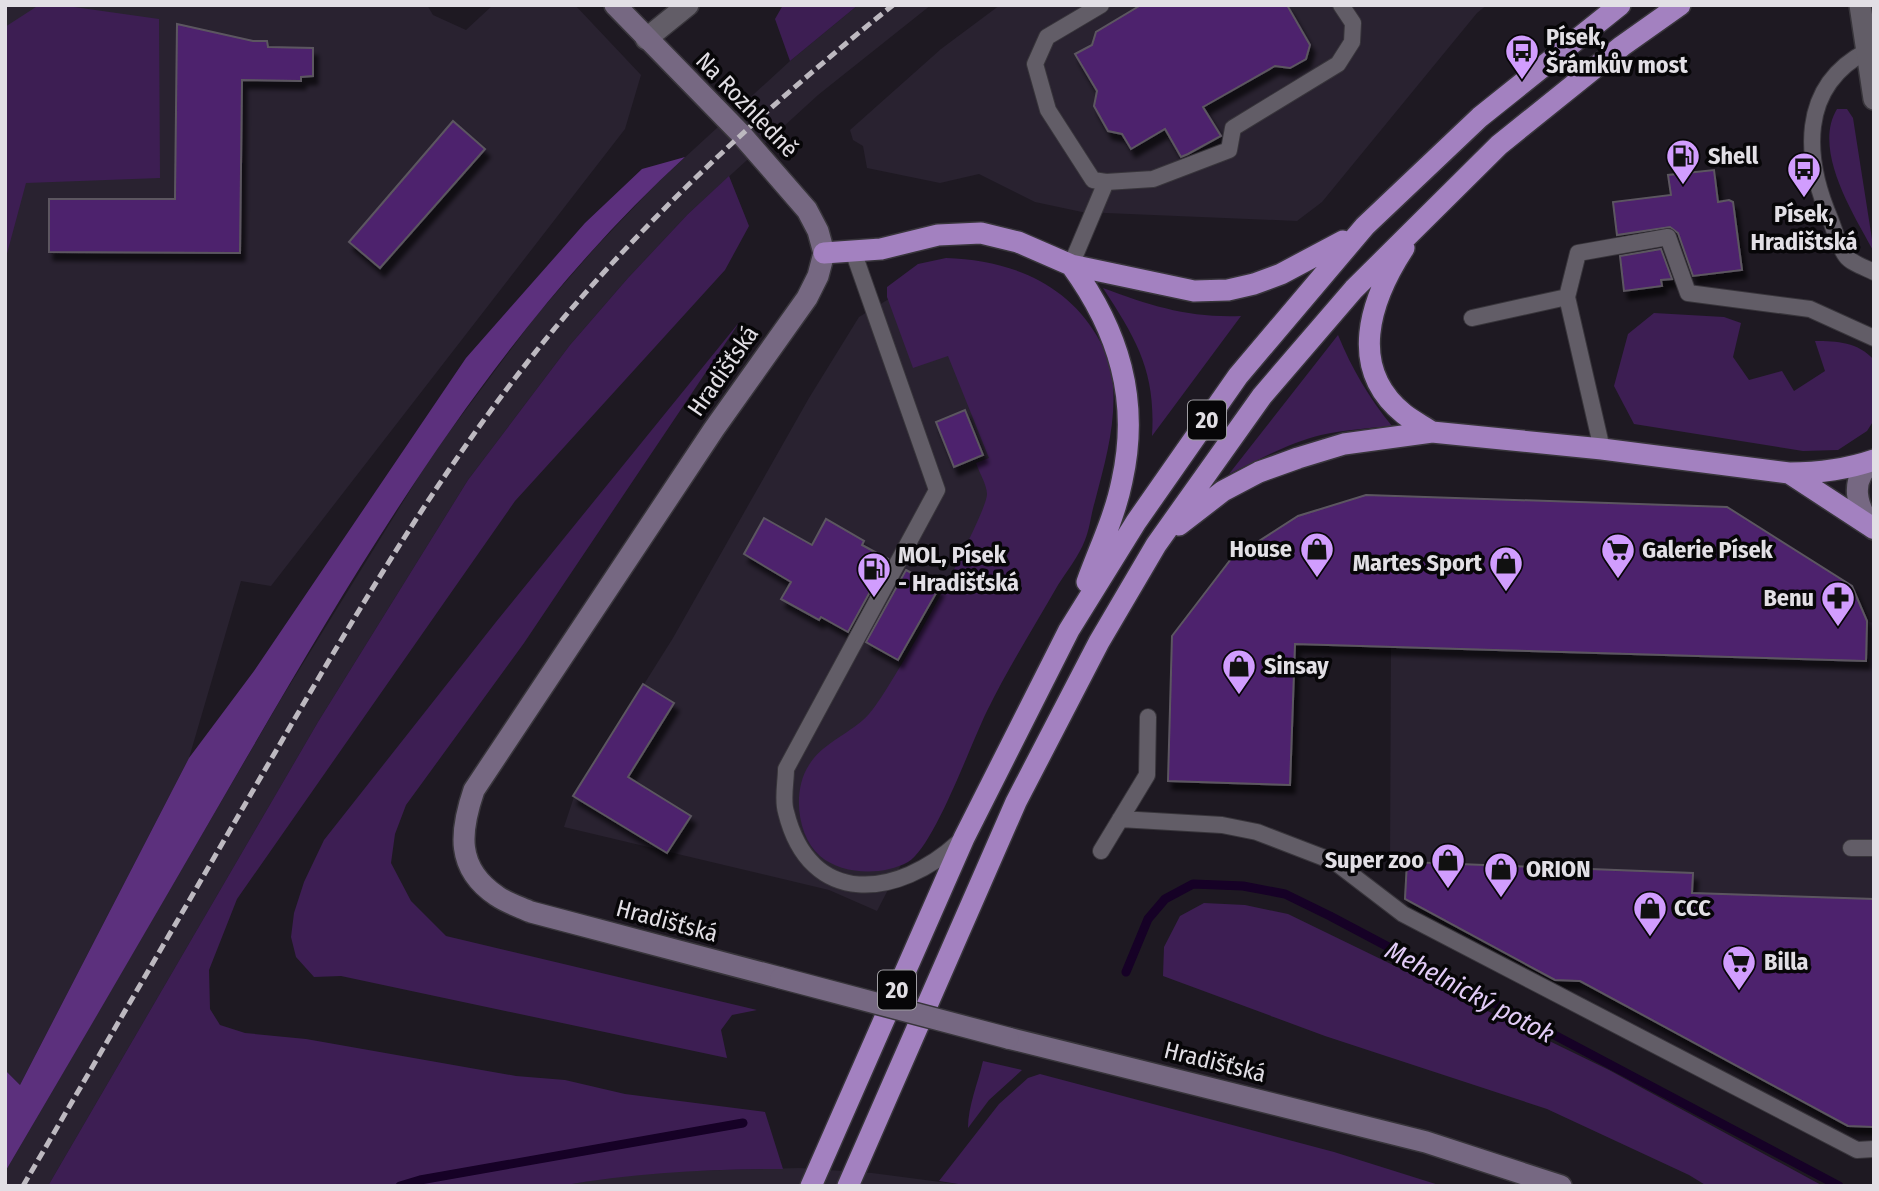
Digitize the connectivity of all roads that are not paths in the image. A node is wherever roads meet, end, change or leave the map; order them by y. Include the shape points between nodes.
1 (615, 5) edge
2 (688, 5) edge
3 (1101, 5) edge
4 (1341, 5) edge
5 (1620, 5) edge
6 (1680, 5) edge
7 (1860, 5) edge
8 (646, 39) junction
9 (1867, 51) junction
10 (1874, 99) edge
11 (1106, 182) junction
12 (1422, 219) junction
13 (1365, 226) junction
14 (853, 251) junction
15 (824, 254) junction
16 (1071, 265) junction
17 (1874, 272) edge
18 (1567, 297) junction
19 (1472, 318) dead end
20 (1874, 338) edge
21 (1432, 432) junction
22 (1602, 449) junction
23 (1874, 461) edge
24 (1789, 473) junction
25 (1873, 529) edge
26 (1156, 545) junction
27 (1069, 630) junction
28 (1147, 717) dead end
29 (1120, 819) junction
30 (964, 838) junction
31 (1851, 848) dead end
32 (1874, 848) edge
33 (1101, 850) dead end
34 (1874, 1150) edge
35 (811, 1186) edge
36 (848, 1186) edge
37 (1561, 1186) edge

1 - 8 street, Na Rozhledně
2 - 8 street
3 - 11 lane via 1046,37 1035,64 1048,110 1093,180
4 - 11 lane via 1353,23 1352,42 1338,64 1233,128 1229,150 1153,179
5 - 13 highway, 20 via 1480,117
6 - 12 highway, 20 via 1544,107
7 - 9 street
8 - 15 street, Na Rozhledně via 740,133 807,210
9 - 10 street
9 - 17 lane via 1840,68 1828,83 1819,99 1811,140 1821,198 1846,258
11 - 16 lane
12 - 21 highway via 1382,289 1370,325 1368,350 1383,391 1403,414
12 - 26 highway, 20 via 1354,289 1262,396
13 - 16 highway via 1307,262 1228,290 1194,291
13 - 27 highway, 20 via 1238,376 1136,522
14 - 15 highway
14 - 16 highway via 938,235 981,233 1018,242
14 - 30 lane via 937,490 786,769 785,810 801,851 821,873 848,885 908,876
15 - 37 street, Hradišťská, bridge via 807,298 714,429 474,790 462,836 466,859 479,879 497,896 531,912 1426,1142
16 - 27 highway via 1097,305 1117,351 1129,401 1129,429 1115,508
18 - 19 lane
18 - 20 lane via 1578,253 1668,237 1688,293 1810,309
18 - 22 lane
21 - 22 highway
21 - 26 highway via 1344,444 1259,472 1205,503
22 - 24 highway
23 - 24 highway via 1847,469
23 - 25 street via 1860,475 1857,492
24 - 25 highway
26 - 36 highway, 20 via 1099,642 1016,802
27 - 30 highway, 20
28 - 29 lane via 1147,775
29 - 33 lane
29 - 34 lane via 1222,825 1257,832 1335,862 1403,914 1857,1150
30 - 35 highway, 20
31 - 32 lane

